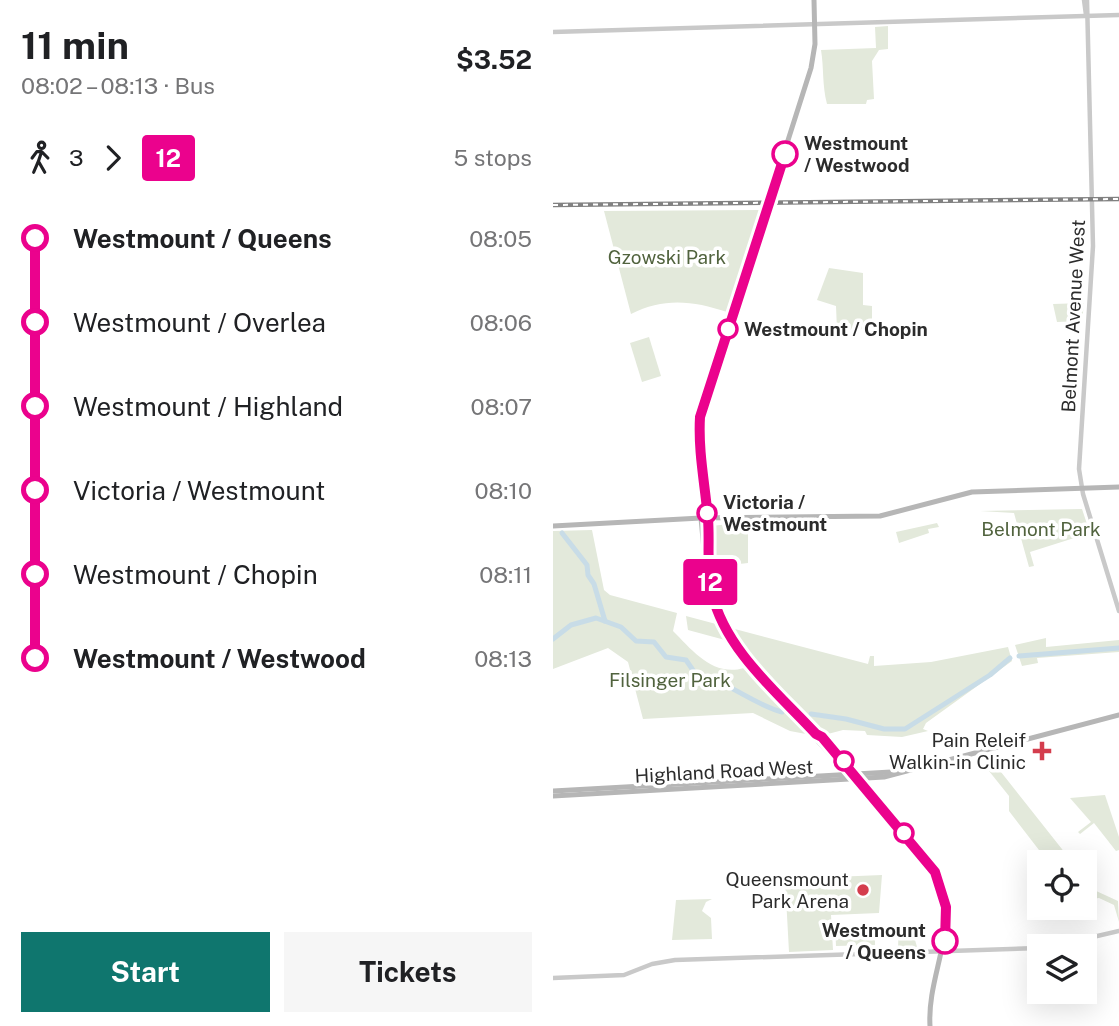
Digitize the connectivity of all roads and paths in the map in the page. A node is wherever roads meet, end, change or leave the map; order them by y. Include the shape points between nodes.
1 (814, 0) edge
2 (1086, 0) edge
3 (1119, 15) edge
4 (1087, 16) junction
5 (815, 24) junction
6 (553, 32) edge
7 (1119, 487) edge
8 (1081, 488) junction
9 (705, 518) junction
10 (553, 526) edge
11 (1119, 611) edge
12 (1119, 715) edge
13 (817, 735) junction
14 (837, 761) junction
15 (895, 772) junction
16 (836, 776) junction
17 (855, 778) junction
18 (875, 778) junction
19 (553, 793) edge
20 (874, 796) junction
21 (1119, 931) edge
22 (1097, 936) edge
23 (1027, 948) edge
24 (943, 950) junction
25 (553, 978) edge
26 (930, 1026) edge

1 - 5 main road
2 - 4 street, Belmont Avenue West
3 - 4 street
4 - 5 street
4 - 8 street, Belmont Avenue West via 1093,246
5 - 6 street
5 - 9 main road via 815,50 804,93 704,400 699,441
7 - 8 main road
8 - 9 main road via 972,492 880,516
8 - 11 street, Belmont Avenue West
9 - 10 main road
9 - 13 main road via 705,561 717,611 737,648
12 - 15 main road, Highland Road West
13 - 14 main road
13 - 17 main road
14 - 16 main road
14 - 17 main road
15 - 17 main road, Highland Road West
15 - 18 main road, Highland Road West
16 - 17 main road, Highland Road West
16 - 19 main road, Highland Road West
17 - 18 main road, Highland Road West
17 - 19 main road, Highland Road West
17 - 20 main road
18 - 20 main road via 871,784
20 - 24 main road via 940,881 947,929
21 - 22 street
23 - 24 street
24 - 25 street via 675,960 624,975
24 - 26 main road

